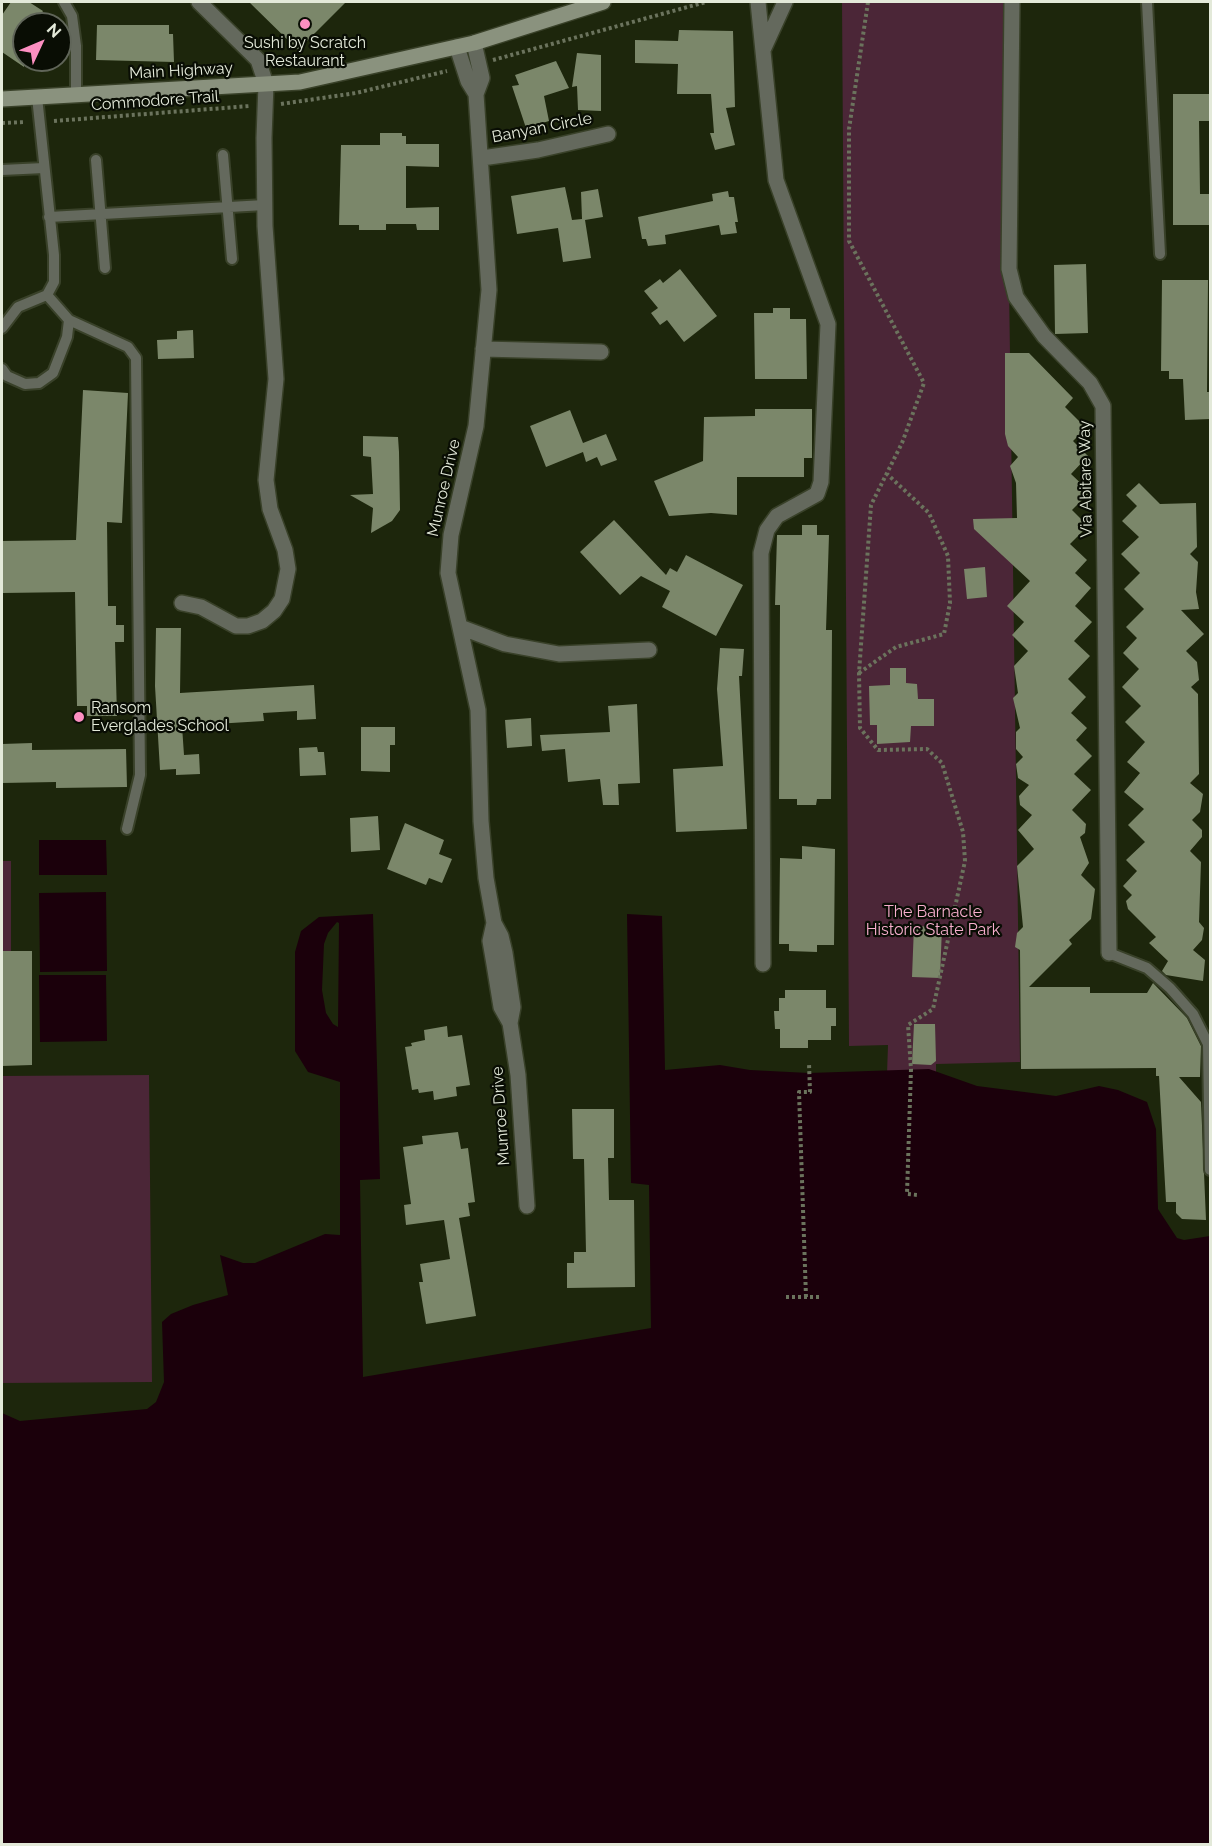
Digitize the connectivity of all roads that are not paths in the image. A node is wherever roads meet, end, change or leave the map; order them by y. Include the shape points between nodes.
1 (64, 2) edge
2 (199, 2) edge
3 (603, 2) edge
4 (758, 2) edge
5 (785, 2) edge
6 (1012, 2) edge
7 (1147, 2) edge
8 (577, 5) edge
9 (474, 43) junction
10 (457, 46) junction
11 (763, 51) junction
12 (266, 84) junction
13 (476, 94) junction
14 (76, 95) junction
15 (38, 97) junction
16 (2, 99) edge
17 (608, 134) dead end
18 (223, 155) dead end
19 (482, 158) junction
20 (96, 160) dead end
21 (44, 168) junction
22 (2, 170) edge
23 (265, 205) junction
24 (227, 207) junction
25 (101, 214) junction
26 (49, 217) junction
27 (1160, 254) dead end
28 (232, 259) dead end
29 (105, 268) dead end
30 (47, 295) junction
31 (69, 320) junction
32 (2, 328) edge
33 (483, 349) junction
34 (601, 352) dead end
35 (2, 369) edge
36 (182, 603) dead end
37 (460, 627) junction
38 (649, 650) dead end
39 (127, 829) dead end
40 (1109, 953) joint
41 (763, 964) dead end
42 (1210, 1170) edge
43 (527, 1206) dead end

1 - 14 lane via 72,16
2 - 12 street via 258,60
3 - 8 main road, Main Highway
4 - 11 street
5 - 11 street
6 - 40 street, Via Abitare Way via 1009,269 1016,297 1044,336 1090,383 1103,406
7 - 27 lane
8 - 9 main road, Main Highway
9 - 10 main road, Main Highway
9 - 13 street, Munroe Drive via 482,78
10 - 12 main road, Main Highway via 300,82
10 - 13 street, Munroe Drive
11 - 41 street via 776,180 828,324 821,482 817,494 777,516 767,530 761,553
12 - 14 main road, Main Highway
12 - 23 street via 262,105
13 - 19 street, Munroe Drive
14 - 15 main road, Main Highway
15 - 16 main road, Main Highway
15 - 21 lane
17 - 19 street, Banyan Circle
18 - 24 lane
19 - 33 street, Munroe Drive via 489,273
20 - 25 lane
21 - 22 lane
21 - 26 lane
23 - 24 lane
23 - 36 street via 276,379 266,480 270,509 288,569 282,599 262,621 248,626 236,626 201,607
24 - 25 lane
24 - 28 lane
25 - 26 lane
25 - 29 lane
26 - 30 lane via 54,282
30 - 31 lane
30 - 32 lane via 18,307
31 - 35 lane via 53,373 39,383 25,384 7,376
31 - 39 lane via 128,347 136,358 140,775
33 - 34 street
33 - 37 street, Munroe Drive via 473,446 448,553 448,573
37 - 38 street via 505,644 559,654
37 - 43 street, Munroe Drive via 478,711 481,821 494,923 490,941 518,1075
40 - 42 lane via 1147,968 1170,988 1193,1014 1208,1044

